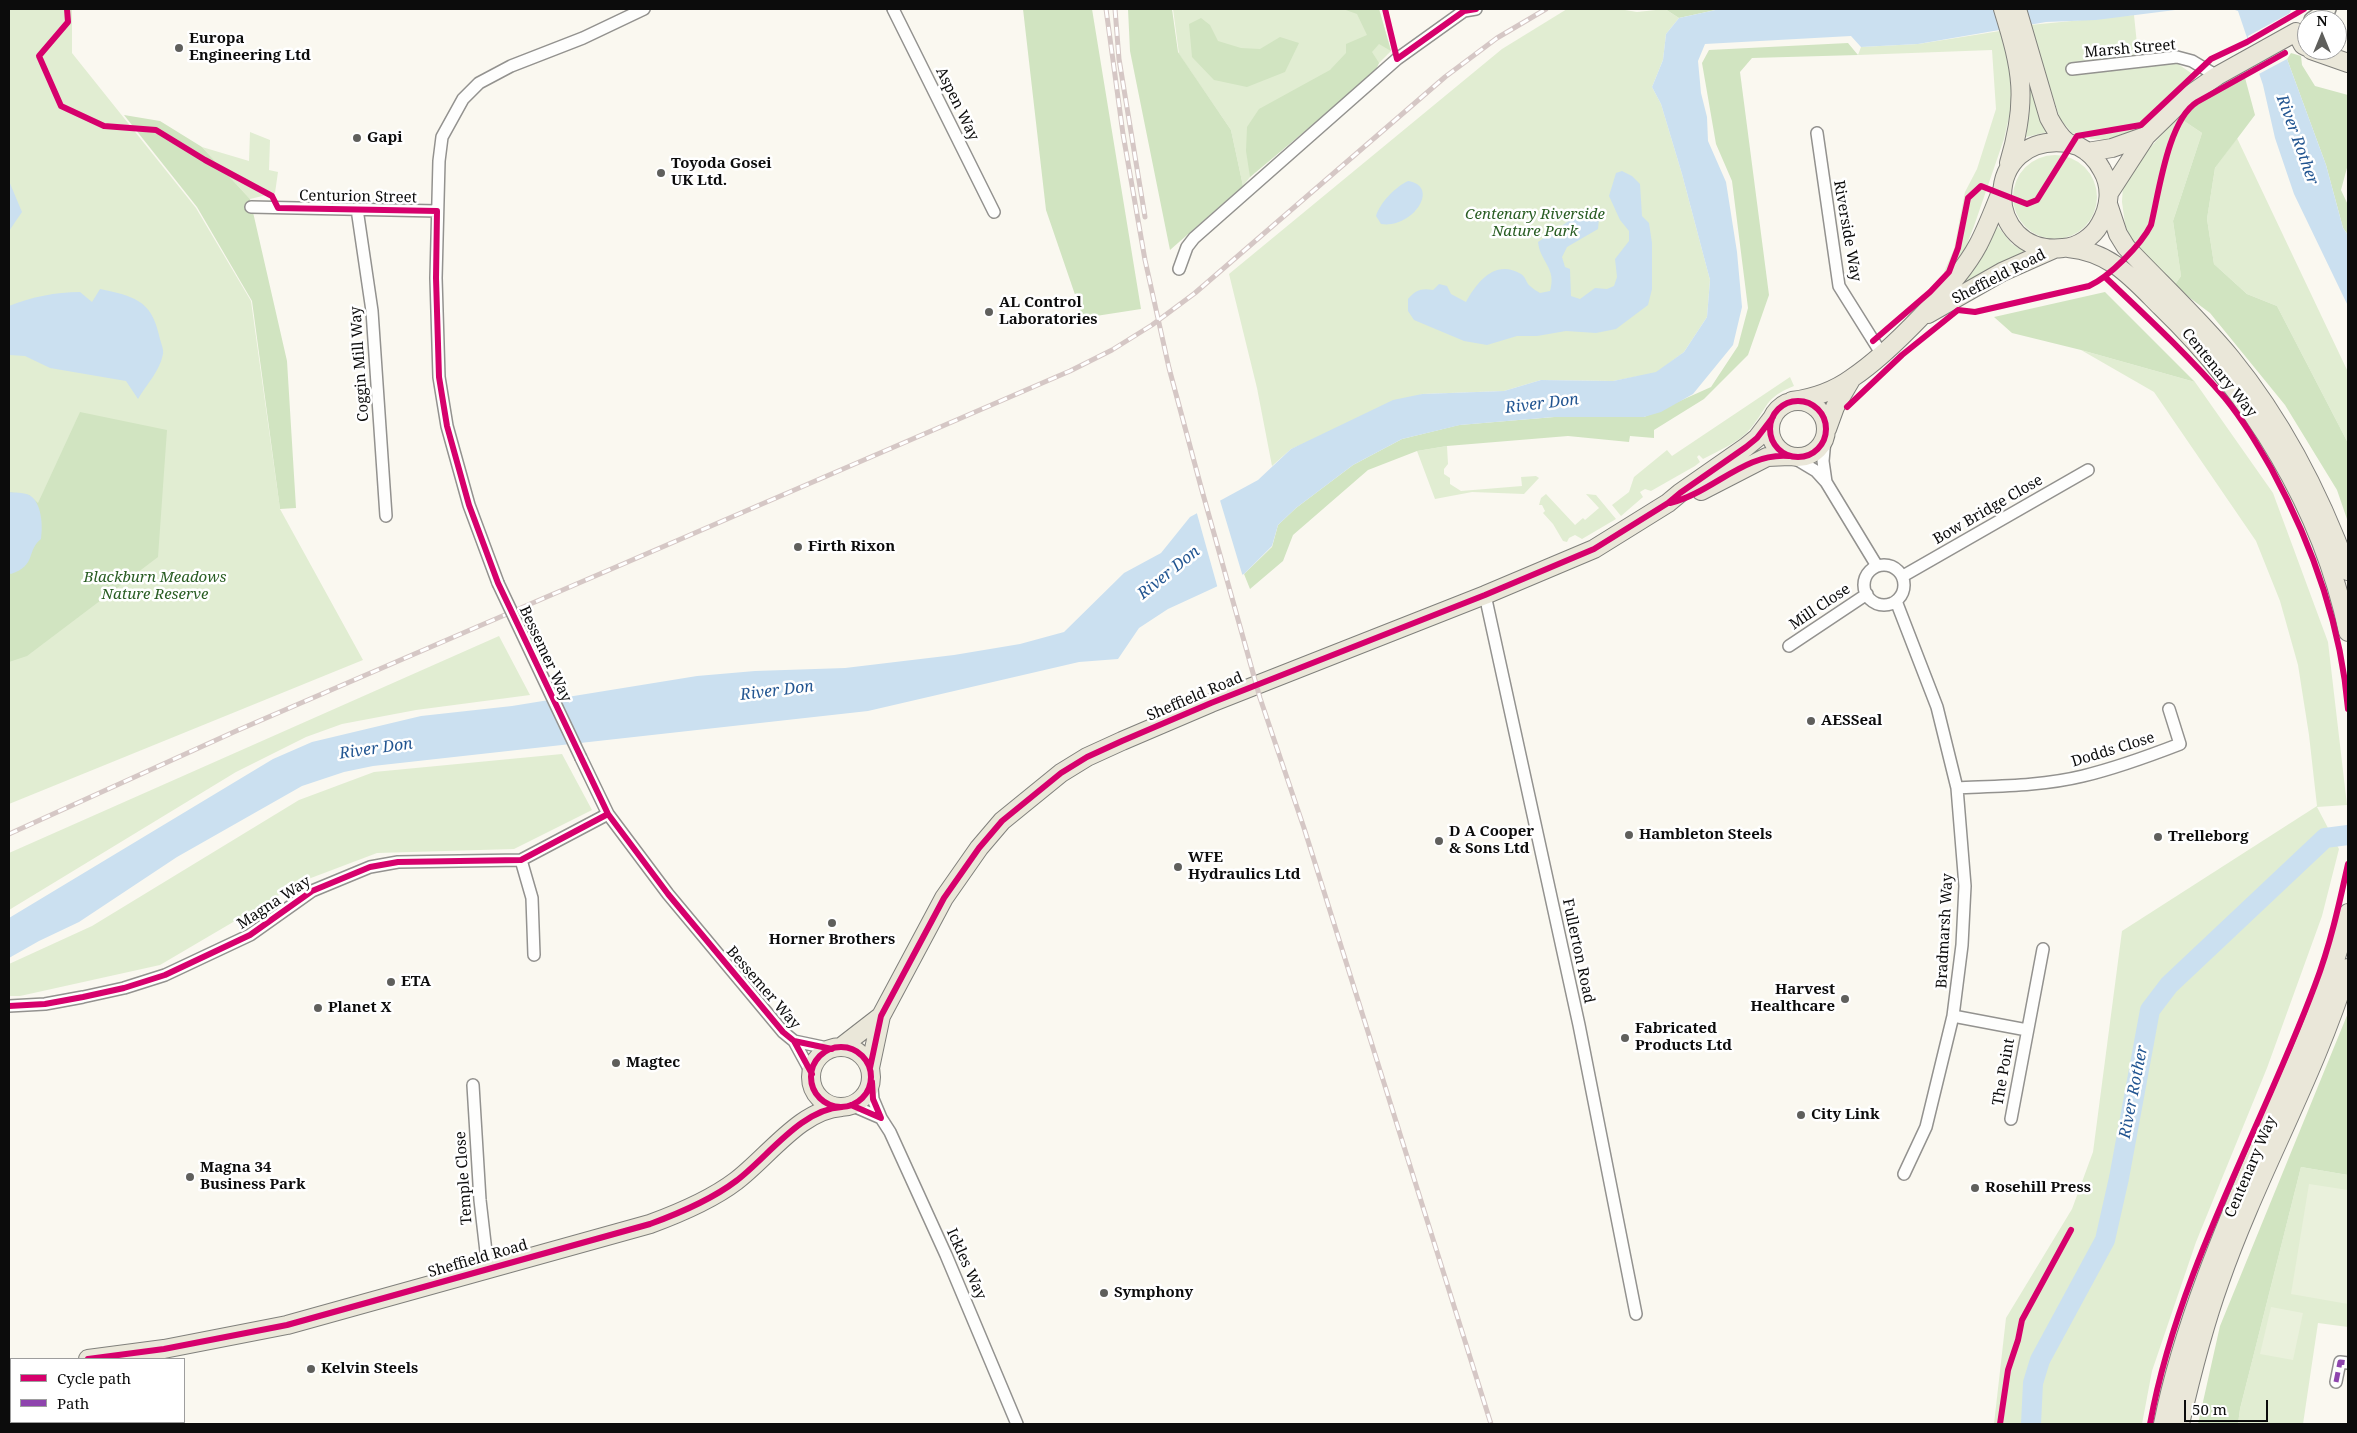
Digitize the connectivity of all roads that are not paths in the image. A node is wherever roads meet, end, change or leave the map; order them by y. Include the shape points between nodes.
1 (644, 9) edge
2 (893, 9) edge
3 (1476, 9) edge
4 (2003, 9) edge
5 (2017, 9) edge
6 (2297, 32) edge
7 (2019, 40) junction
8 (2072, 69) dead end
9 (2217, 76) junction
10 (1817, 134) dead end
11 (2146, 136) junction
12 (2068, 143) junction
13 (2087, 152) junction
14 (2007, 171) junction
15 (2001, 191) junction
16 (2109, 199) junction
17 (251, 207) dead end
18 (357, 209) junction
19 (437, 211) junction
20 (994, 212) dead end
21 (2061, 248) junction
22 (1179, 269) dead end
23 (1917, 320) junction
24 (1881, 353) junction
25 (1852, 378) junction
26 (1792, 401) junction
27 (1772, 417) junction
28 (1826, 434) junction
29 (1791, 456) junction
30 (2088, 470) dead end
31 (1826, 482) junction
32 (1668, 503) junction
33 (386, 516) dead end
34 (1877, 566) junction
35 (2348, 571) edge
36 (1903, 576) junction
37 (1867, 594) junction
38 (1484, 595) junction
39 (1896, 601) junction
40 (2348, 632) edge
41 (1789, 646) dead end
42 (2169, 709) dead end
43 (1957, 788) junction
44 (608, 814) junction
45 (521, 860) junction
46 (2348, 913) edge
47 (2043, 949) dead end
48 (534, 955) dead end
49 (2348, 968) edge
50 (9, 1006) edge
51 (881, 1016) junction
52 (1953, 1016) junction
53 (2027, 1030) junction
54 (794, 1041) junction
55 (836, 1048) junction
56 (871, 1073) junction
57 (812, 1076) junction
58 (473, 1085) dead end
59 (847, 1106) junction
60 (880, 1118) junction
61 (2011, 1119) dead end
62 (800, 1124) junction
63 (1904, 1174) dead end
64 (488, 1269) junction
65 (1636, 1314) dead end
66 (113, 1357) edge
67 (100, 1358) edge
68 (2348, 1364) edge
69 (2336, 1382) dead end
70 (1018, 1424) edge
71 (2163, 1424) edge
72 (2180, 1424) edge

1 - 19 street, Bessemer Way via 479,83 463,99 442,137
2 - 20 street, Aspen Way
3 - 22 street via 1464,11 1397,59 1251,186 1194,238
4 - 7 main road
5 - 7 main road
6 - 9 main road
7 - 12 main road via 2049,118
7 - 14 main road via 2021,110
8 - 9 street, Marsh Street via 2177,57 2192,61
9 - 11 main road via 2184,99
10 - 24 street, Riverside Way via 1839,286
11 - 13 main road via 2112,148
11 - 16 main road
12 - 13 main road
12 - 14 main road via 2050,142 2033,146 2018,156
13 - 16 main road via 2102,170
14 - 15 main road
15 - 21 main road via 2005,216 2015,231 2030,243
15 - 23 main road, Sheffield Road via 1979,244 1966,265
16 - 21 main road via 2098,227 2080,243
16 - 35 main road, Centenary Way via 2118,234 2126,247 2229,357 2274,417 2319,496
17 - 18 street, Centurion Street
18 - 19 street, Centurion Street
18 - 33 street, Coggin Mill Way via 372,311
19 - 44 street, Bessemer Way, bridge via 439,377 447,426 469,505 498,583
21 - 23 main road, Sheffield Road via 2002,272
21 - 40 main road, Centenary Way via 2087,250 2112,262 2136,282 2205,352 2258,421 2308,510 2338,588
23 - 24 main road, Sheffield Road
24 - 25 main road, Sheffield Road
25 - 26 main road, Sheffield Road via 1816,397
25 - 28 main road, Sheffield Road via 1835,407
26 - 27 main road via 1782,405
26 - 28 main road via 1816,407 1822,414
27 - 29 main road via 1770,432 1773,442
27 - 32 main road, Sheffield Road via 1758,438
28 - 29 main road via 1813,453 1804,457
28 - 31 street via 1823,461
29 - 31 street via 1816,471
29 - 32 main road, Sheffield Road via 1766,457 1685,499
30 - 36 street, Bow Bridge Close
31 - 34 street
32 - 38 main road, Sheffield Road via 1594,549
34 - 36 street via 1888,565
34 - 37 street via 1868,572 1865,579
36 - 39 street via 1904,588
37 - 39 street via 1875,603 1885,605
37 - 41 street, Mill Close
38 - 51 main road, Sheffield Road via 1211,703 1113,745 1061,773 1002,821 979,848 944,898
38 - 65 street, Fullerton Road via 1579,1024
39 - 43 street, Bradmarsh Way via 1937,707
42 - 43 street, Dodds Close via 2180,744 2158,753 2082,777
43 - 52 street, Bradmarsh Way via 1965,886
44 - 45 street, Magna Way
44 - 54 street, Bessemer Way via 719,957
45 - 48 street via 532,898
45 - 50 street, Magna Way via 398,862 370,867 312,891 250,935 165,975 83,997
46 - 71 main road, Centenary Way via 2306,1041 2220,1238 2175,1372
47 - 53 street, The Point
49 - 72 main road, Centenary Way via 2309,1072 2220,1281
51 - 55 main road, Sheffield Road
51 - 56 main road, Sheffield Road
52 - 53 street, The Point
52 - 63 street, Bradmarsh Way via 1926,1127
53 - 61 street, The Point
54 - 55 street, Bessemer Way
54 - 57 street, Bessemer Way
55 - 56 main road via 858,1052 866,1060
55 - 57 main road via 819,1057
56 - 59 main road via 867,1093
56 - 60 street, Ickles Way via 873,1099
57 - 59 main road via 815,1092 823,1101
57 - 62 main road
58 - 64 street, Temple Close
59 - 60 street
59 - 62 main road, Sheffield Road via 821,1111
60 - 70 street, Ickles Way via 890,1132 946,1255
62 - 64 main road, Sheffield Road via 735,1182 679,1214
64 - 66 main road, Sheffield Road via 287,1324
66 - 67 main road, Sheffield Road
68 - 69 street via 2340,1362

